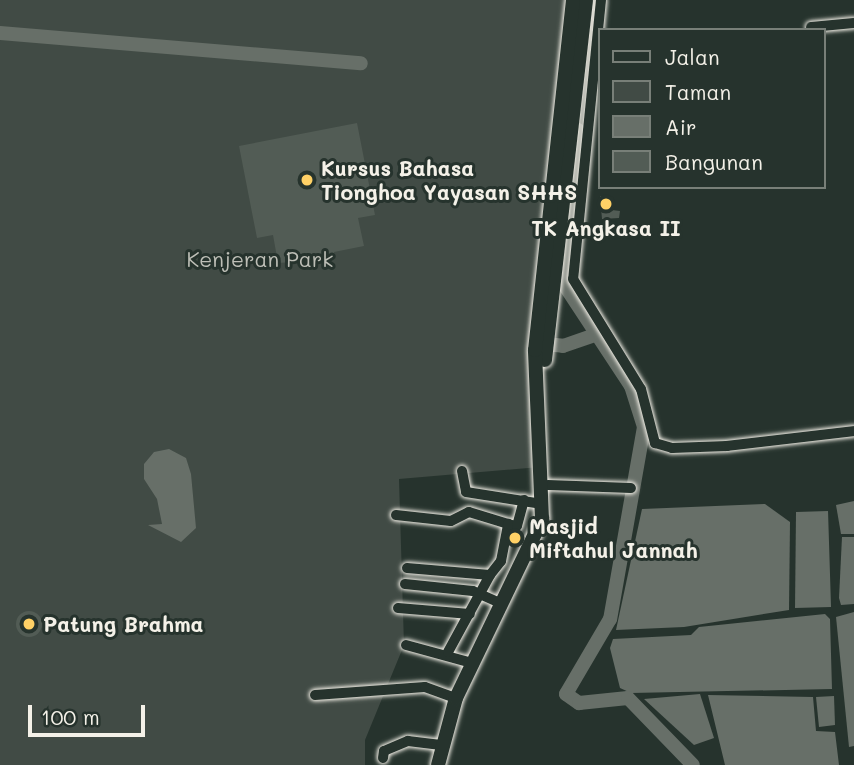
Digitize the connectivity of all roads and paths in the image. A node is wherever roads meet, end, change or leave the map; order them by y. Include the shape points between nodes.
1 (601, 0) edge
2 (579, 6) edge
3 (854, 23) edge
4 (811, 27) dead end
5 (598, 28) edge
6 (598, 30) edge
7 (540, 351) junction
8 (854, 431) edge
9 (462, 471) dead end
10 (548, 485) junction
11 (632, 488) dead end
12 (536, 502) junction
13 (396, 515) dead end
14 (546, 519) junction
15 (508, 524) junction
16 (407, 568) dead end
17 (490, 575) junction
18 (405, 584) dead end
19 (481, 593) junction
20 (499, 602) junction
21 (398, 608) dead end
22 (470, 614) junction
23 (407, 645) dead end
24 (448, 652) junction
25 (471, 662) junction
26 (315, 695) dead end
27 (454, 702) junction
28 (440, 745) junction
29 (383, 758) dead end
30 (438, 765) edge
31 (447, 765) edge

1 - 5 street
2 - 7 main road
3 - 4 street
6 - 8 street via 576,289 641,389 658,445 727,446
7 - 10 main road
7 - 12 main road
9 - 12 street via 466,492
10 - 11 street
10 - 14 main road
12 - 14 main road
12 - 15 street via 517,526
13 - 15 street via 451,521 469,512
14 - 20 main road
14 - 25 main road via 544,548
15 - 17 street via 501,561
16 - 17 street
17 - 19 street
18 - 19 street
19 - 20 street
19 - 22 street
20 - 25 main road
21 - 22 street
22 - 24 street
23 - 24 street
24 - 25 street
25 - 27 main road
26 - 27 street via 425,687
27 - 28 main road
28 - 29 street via 408,741 384,751
28 - 30 main road
28 - 31 main road

